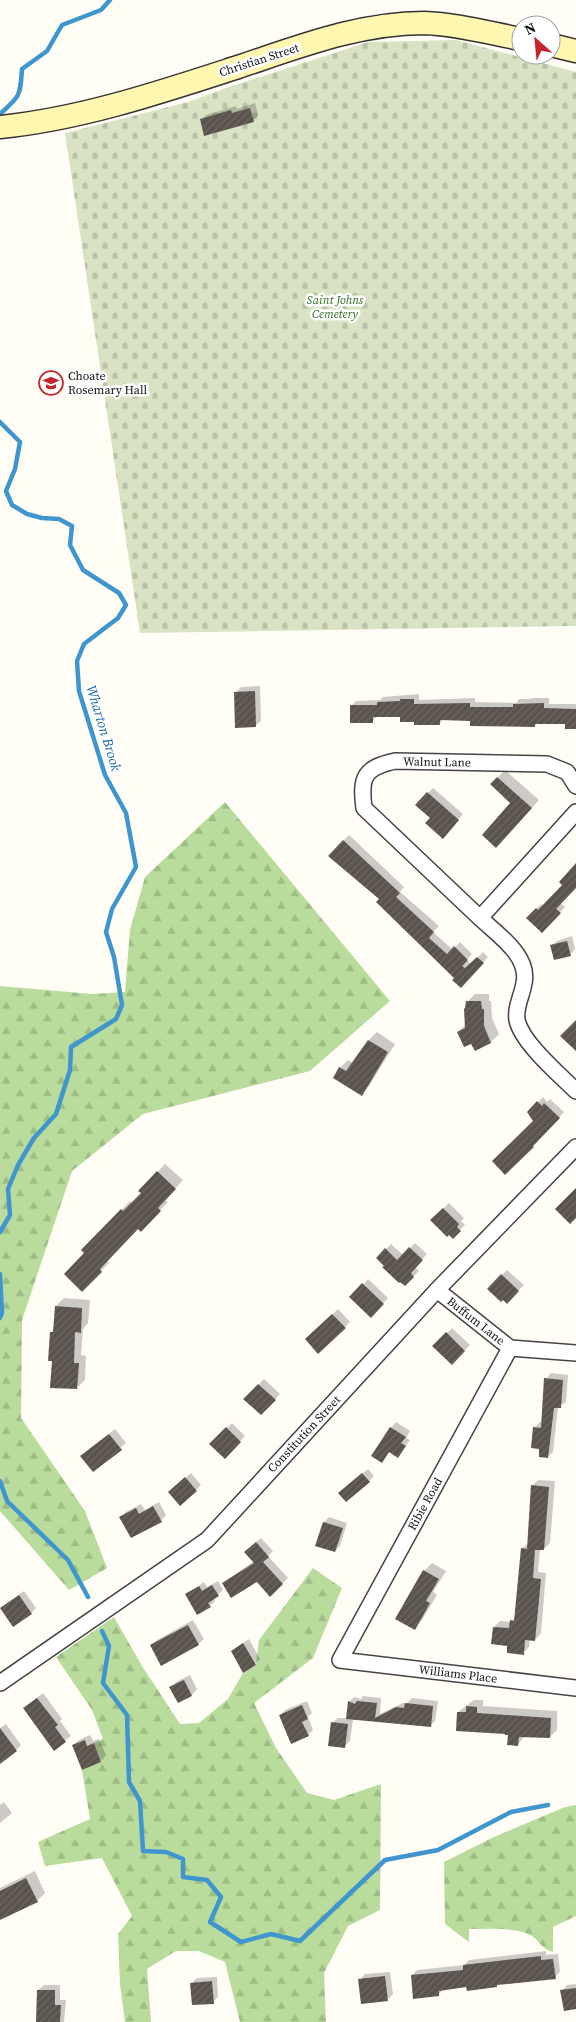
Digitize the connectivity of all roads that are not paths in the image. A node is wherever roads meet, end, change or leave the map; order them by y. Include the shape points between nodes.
1 (511, 37) edge
2 (561, 47) edge
3 (576, 51) edge
4 (2, 127) edge
5 (576, 786) edge
6 (576, 812) edge
7 (480, 918) junction
8 (576, 1091) edge
9 (576, 1147) edge
10 (437, 1290) junction
11 (510, 1348) junction
12 (576, 1353) edge
13 (340, 1660) joint
14 (0, 1683) edge
15 (576, 1688) edge

1 - 4 main road, Christian Street via 458,26 424,24 362,29 148,96
2 - 3 main road
5 - 7 street, Walnut Lane via 567,772 547,764 395,761 377,765 368,773 362,789 364,808
6 - 7 street
7 - 8 street, Walnut Lane via 517,954 523,968 525,981 517,1004 517,1020 525,1039
9 - 10 street, Constitution Street
10 - 11 street, Buffum Lane
10 - 14 street, Constitution Street via 207,1540
11 - 12 street, Buffum Lane
11 - 13 street, Ribie Road
13 - 15 street, Williams Place

